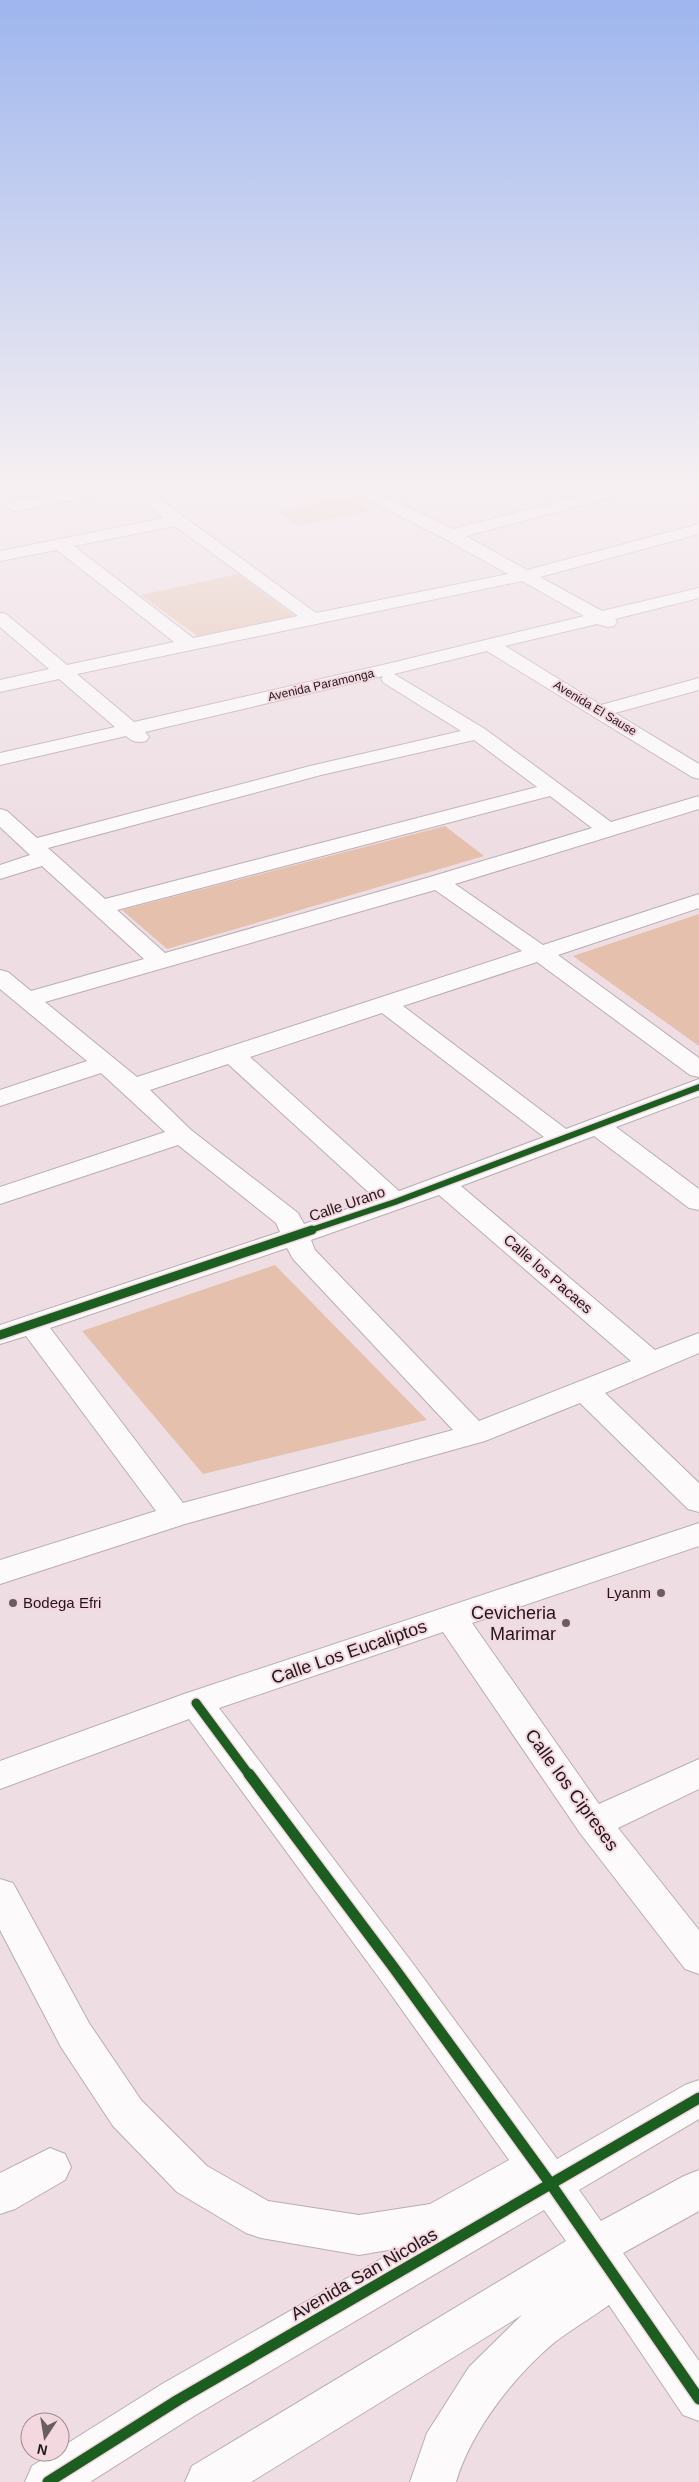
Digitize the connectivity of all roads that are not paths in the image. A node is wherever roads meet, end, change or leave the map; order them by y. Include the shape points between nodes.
1 (139, 605) edge
2 (294, 605) edge
3 (382, 605) edge
4 (575, 605) edge
5 (661, 605) edge
6 (690, 605) edge
7 (0, 618) edge
8 (313, 619) junction
9 (606, 622) junction
10 (189, 644) junction
11 (496, 648) junction
12 (61, 671) junction
13 (391, 679) junction
14 (699, 684) edge
15 (0, 686) edge
16 (600, 711) junction
17 (478, 733) junction
18 (134, 734) junction
19 (0, 759) edge
20 (0, 768) edge
21 (699, 773) edge
22 (553, 789) junction
23 (699, 802) edge
24 (0, 815) edge
25 (610, 830) junction
26 (38, 852) junction
27 (0, 872) edge
28 (438, 882) junction
29 (699, 901) edge
30 (102, 907) junction
31 (540, 953) junction
32 (160, 961) junction
33 (0, 977) edge
34 (28, 1000) junction
35 (386, 1005) junction
36 (232, 1054) junction
37 (106, 1063) junction
38 (699, 1070) edge
39 (133, 1086) junction
40 (699, 1088) edge
41 (0, 1098) edge
42 (598, 1126) junction
43 (182, 1135) junction
44 (563, 1139) junction
45 (443, 1184) junction
46 (0, 1196) edge
47 (396, 1202) junction
48 (699, 1202) edge
49 (295, 1237) junction
50 (32, 1324) junction
51 (0, 1335) edge
52 (699, 1342) edge
53 (652, 1363) junction
54 (584, 1390) junction
55 (474, 1434) junction
56 (699, 1501) edge
57 (176, 1516) junction
58 (699, 1534) edge
59 (0, 1572) edge
60 (451, 1618) junction
61 (196, 1703) junction
62 (699, 1773) edge
63 (0, 1775) edge
64 (592, 1823) junction
65 (0, 1894) edge
66 (699, 1958) edge
67 (699, 2098) edge
68 (50, 2167) dead end
69 (543, 2175) junction
70 (699, 2189) edge
71 (0, 2195) edge
72 (604, 2262) junction
73 (699, 2399) edge
74 (48, 2482) edge
75 (208, 2482) edge
76 (433, 2482) edge

1 - 10 street
2 - 8 street
3 - 8 street
4 - 9 street
5 - 9 street, Avenida Paramonga
6 - 9 street, Avenida Paramonga
7 - 12 street
8 - 10 street
9 - 11 street, Avenida Paramonga
10 - 12 street
11 - 13 street, Avenida Paramonga
11 - 16 street, Avenida El Sause
11 - 18 street, Avenida Paramonga
12 - 15 street
12 - 18 street
13 - 17 street
13 - 18 street, Avenida Paramonga
14 - 16 street
16 - 21 street, Avenida El Sause
17 - 22 street
17 - 26 street via 317,770
18 - 19 street, Avenida Paramonga
18 - 20 street, Avenida Paramonga
22 - 25 street
22 - 30 street
23 - 25 street
24 - 26 street
25 - 28 street
26 - 27 street
26 - 30 street
28 - 31 street
28 - 32 street
29 - 31 street
30 - 32 street
31 - 35 street
31 - 38 street
32 - 34 street
33 - 34 street
34 - 37 street
35 - 36 street
35 - 44 street
36 - 39 street
36 - 47 street
37 - 39 street
37 - 41 street
39 - 43 street
40 - 42 street, Calle Urano
42 - 44 street, Calle Urano
42 - 48 street
43 - 46 street
43 - 49 street via 288,1219
44 - 45 street, Calle Urano
45 - 47 street, Calle Urano
45 - 53 street, Calle los Pacaes
47 - 49 street, Calle Urano
49 - 50 street, Calle Urano
49 - 55 street via 303,1253
50 - 51 street, Calle Urano
50 - 57 street
52 - 53 street
53 - 54 street
54 - 55 street
54 - 56 street
55 - 57 street
57 - 59 street
58 - 60 street, Calle Los Eucaliptos
60 - 61 street, Calle Los Eucaliptos
60 - 64 street, Calle los Cipreses
61 - 63 street, Calle Los Eucaliptos
61 - 69 street via 394,1968
62 - 64 street
64 - 66 street, Calle los Cipreses
65 - 69 street via 74,2035 127,2113 192,2179 261,2219 359,2234 438,2223
67 - 69 street, Avenida San Nicolas
68 - 71 street
69 - 72 street
69 - 74 street, Avenida San Nicolas
70 - 72 street
72 - 73 street
72 - 75 street
72 - 76 street via 485,2382 443,2449

